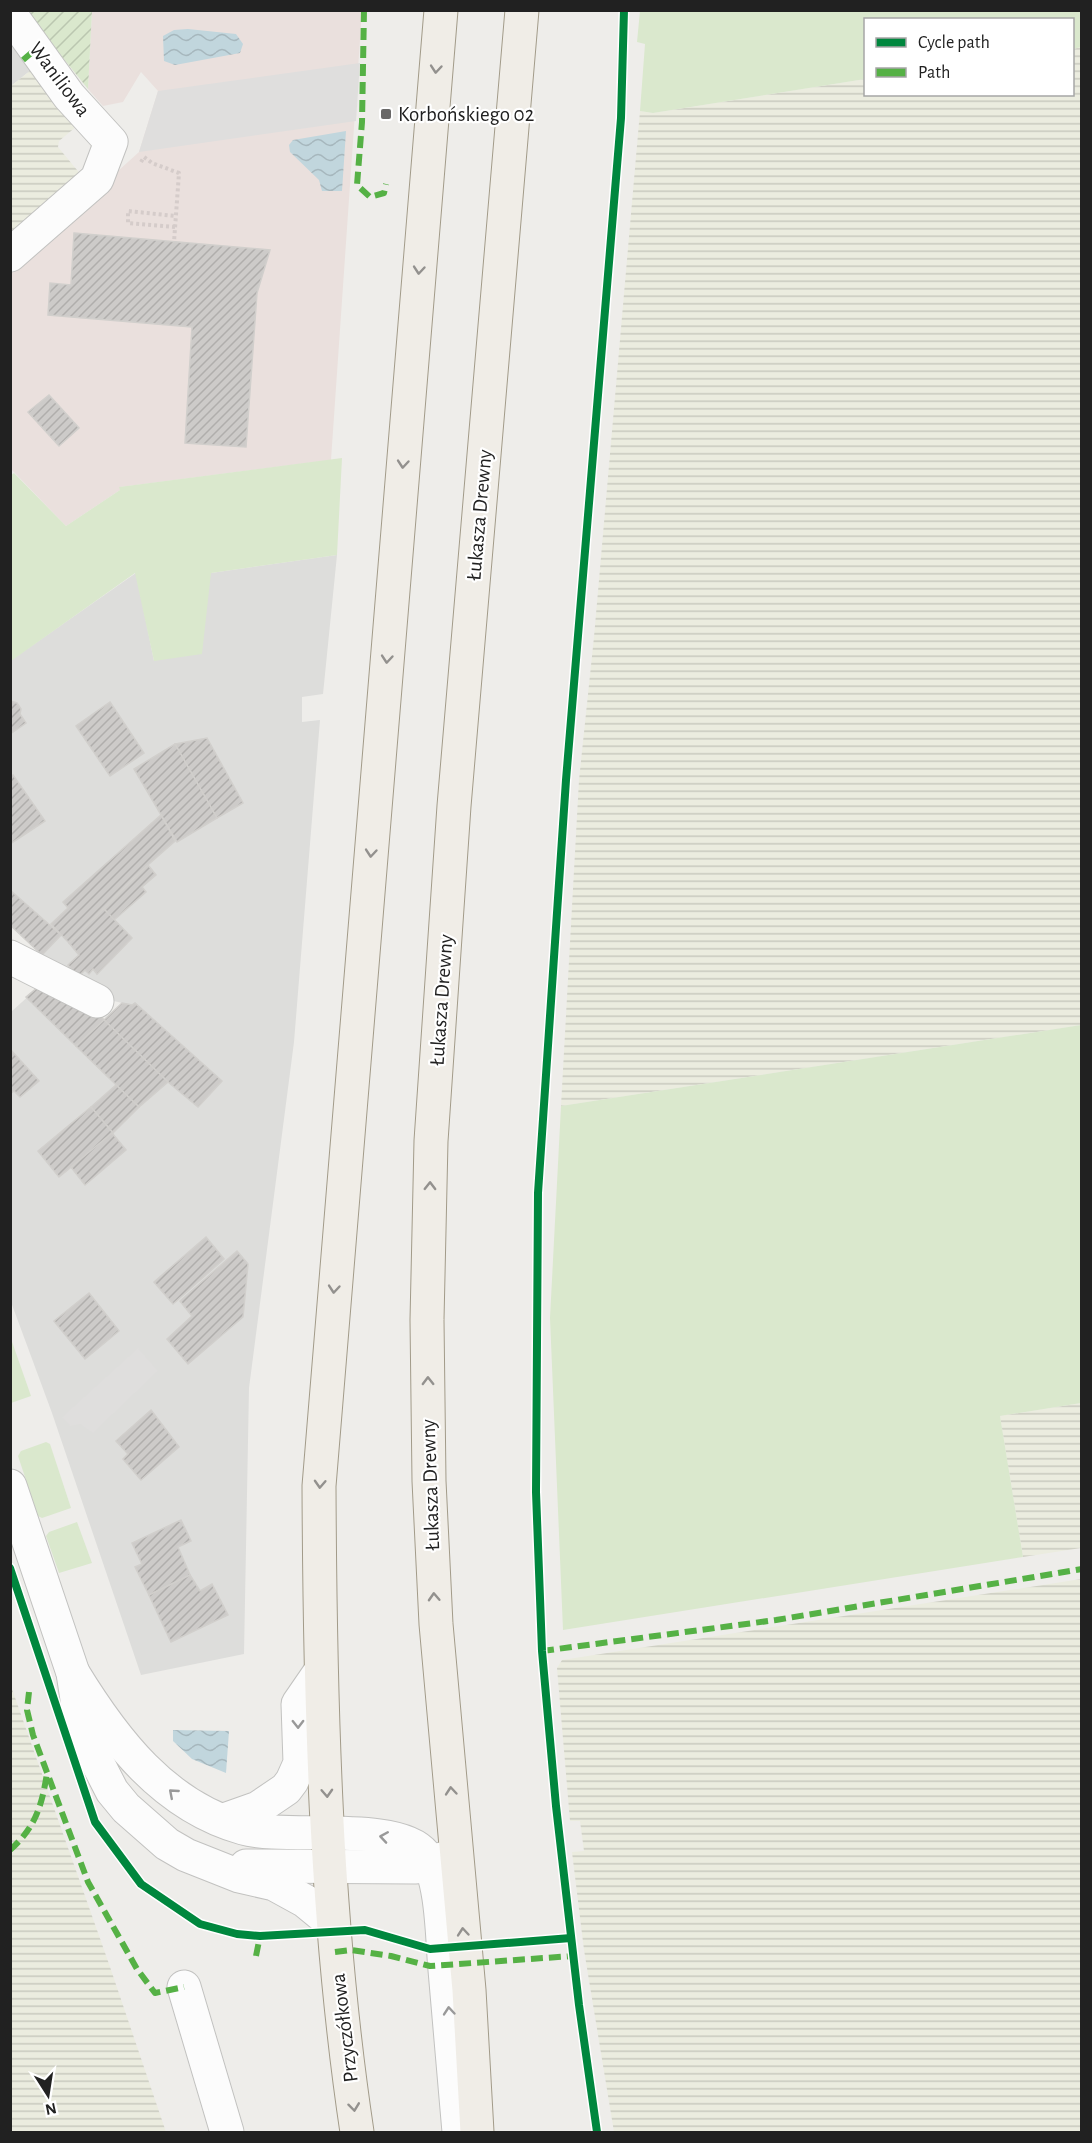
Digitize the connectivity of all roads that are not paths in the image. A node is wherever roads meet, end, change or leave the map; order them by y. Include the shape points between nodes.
1 (441, 10) edge
2 (522, 10) edge
3 (10, 14) edge
4 (10, 255) edge
5 (10, 957) edge
6 (97, 1001) dead end
7 (10, 1486) edge
8 (320, 1672) junction
9 (73, 1673) junction
10 (224, 1820) junction
11 (329, 1833) junction
12 (442, 1857) junction
13 (330, 1867) junction
14 (230, 1870) junction
15 (333, 1924) junction
16 (184, 1987) dead end
17 (227, 2133) edge
18 (357, 2133) edge
19 (459, 2133) edge
20 (477, 2133) edge

1 -> 8 main road via 323,1439
12 -> 2 main road, Łukasza Drewny via 429,1481 431,1141 455,795
3 - 4 street, Waniliowa via 30,54 111,142 97,179
5 - 6 street
7 - 9 street
8 -> 10 street via 298,1704 300,1763 292,1781 258,1808
8 -> 11 main road
10 -> 9 street via 180,1799 134,1758 102,1721
9 - 14 street via 90,1748 119,1800 167,1844
10 - 11 street via 258,1832
12 -> 11 street via 386,1836
11 - 13 main road
12 - 13 street
19 -> 12 street via 440,1917
20 -> 12 main road, Łukasza Drewny via 469,1990
13 - 14 street via 243,1866
13 - 15 main road
14 - 15 street via 274,1884
15 -> 18 main road, Przyczółkowa
16 - 17 street

